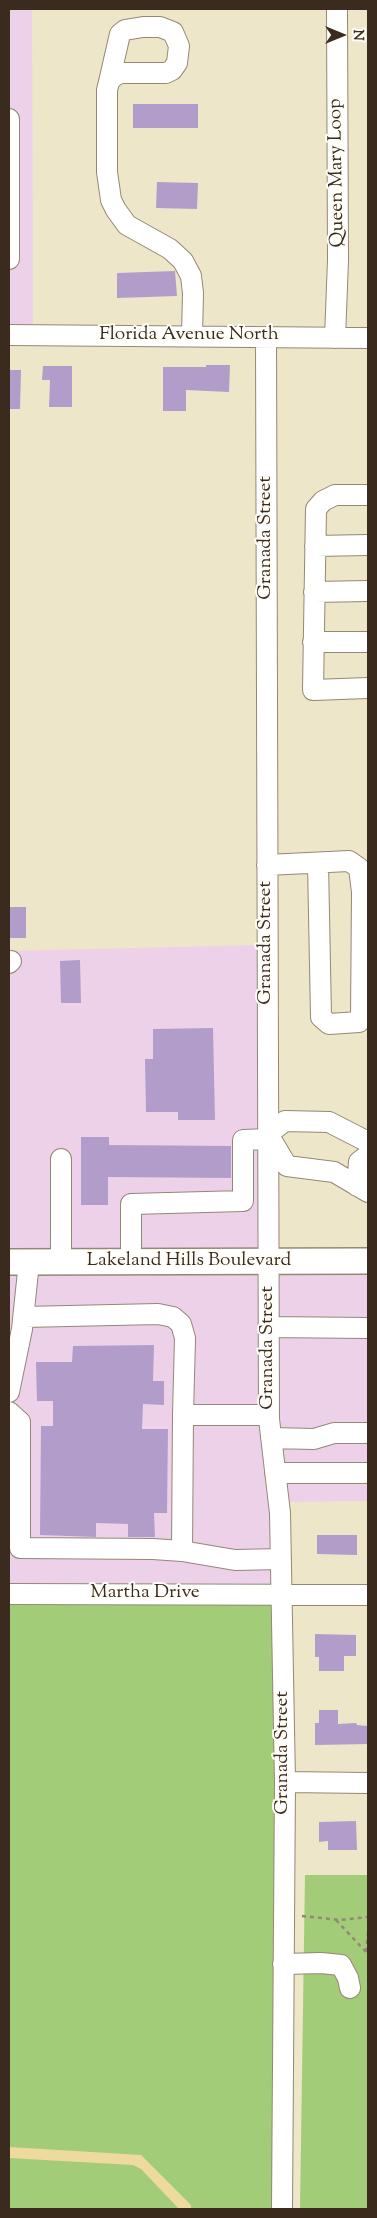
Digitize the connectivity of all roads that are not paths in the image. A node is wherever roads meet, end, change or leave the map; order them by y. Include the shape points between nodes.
1 (336, 9) edge
2 (109, 82) dead end
3 (9, 119) edge
4 (9, 259) edge
5 (9, 335) edge
6 (192, 336) junction
7 (266, 337) junction
8 (335, 338) junction
9 (368, 338) edge
10 (368, 495) edge
11 (368, 545) edge
12 (315, 546) junction
13 (368, 591) edge
14 (314, 592) junction
15 (314, 642) junction
16 (368, 642) edge
17 (368, 688) edge
18 (318, 863) junction
19 (267, 865) junction
20 (268, 1137) junction
21 (368, 1142) edge
22 (368, 1155) edge
23 (61, 1159) dead end
24 (363, 1189) edge
25 (243, 1201) junction
26 (268, 1201) junction
27 (268, 1261) junction
28 (368, 1261) edge
29 (19, 1262) edge
30 (61, 1262) junction
31 (130, 1263) junction
32 (24, 1317) junction
33 (268, 1326) junction
34 (368, 1328) edge
35 (9, 1392) edge
36 (9, 1412) edge
37 (183, 1415) junction
38 (269, 1415) junction
39 (368, 1434) edge
40 (271, 1438) junction
41 (368, 1472) edge
42 (274, 1473) junction
43 (182, 1551) junction
44 (281, 1559) junction
45 (9, 1594) edge
46 (281, 1595) junction
47 (368, 1595) edge
48 (285, 1782) junction
49 (368, 1783) edge
50 (284, 1964) junction
51 (350, 1988) dead end
52 (282, 2209) edge

1 - 8 street, Queen Mary Loop via 338,260
2 - 6 street via 107,172 112,200 128,225 170,249 184,261 191,276 193,293
3 - 4 street
5 - 6 street, Florida Avenue North
6 - 7 street, Florida Avenue North
7 - 8 street, Florida Avenue North
7 - 19 street, Granada Street
8 - 9 street, Florida Avenue North
10 - 12 street via 335,496 323,501 316,509
11 - 12 street
12 - 14 street
13 - 14 street
14 - 15 street
15 - 16 street
15 - 17 street via 313,690
18 - 18 street via 349,861 359,868 362,892 361,1019 358,1022 329,1024 321,1017
18 - 19 street
19 - 20 street, Granada Street
20 - 21 street via 285,1121 329,1122
20 - 24 street via 287,1166 334,1172
20 - 25 street via 243,1140
20 - 26 street, Granada Street
22 - 24 street via 359,1162
23 - 30 street
25 - 26 street
25 - 31 street via 130,1204
26 - 27 street, Granada Street
27 - 28 main road, Lakeland Hills Boulevard
27 - 31 main road, Lakeland Hills Boulevard
27 - 33 street, Granada Street
29 - 30 main road, Lakeland Hills Boulevard
29 - 32 street
30 - 31 main road, Lakeland Hills Boulevard
32 - 35 street
32 - 37 street via 158,1314 173,1317 181,1324 185,1338
33 - 34 street
33 - 38 street, Granada Street
36 - 43 street via 20,1422 20,1548
37 - 38 street
37 - 43 street
38 - 40 street, Granada Street
39 - 40 street via 334,1433 314,1439
40 - 42 street, Granada Street
41 - 42 street
42 - 44 street, Granada Street via 280,1513
43 - 44 street via 235,1560
44 - 46 street, Granada Street
45 - 46 street, Martha Drive
46 - 47 street, Martha Drive
46 - 48 street, Granada Street
48 - 49 street
48 - 50 street, Granada Street
50 - 51 street via 341,1965
50 - 52 street, Granada Street

